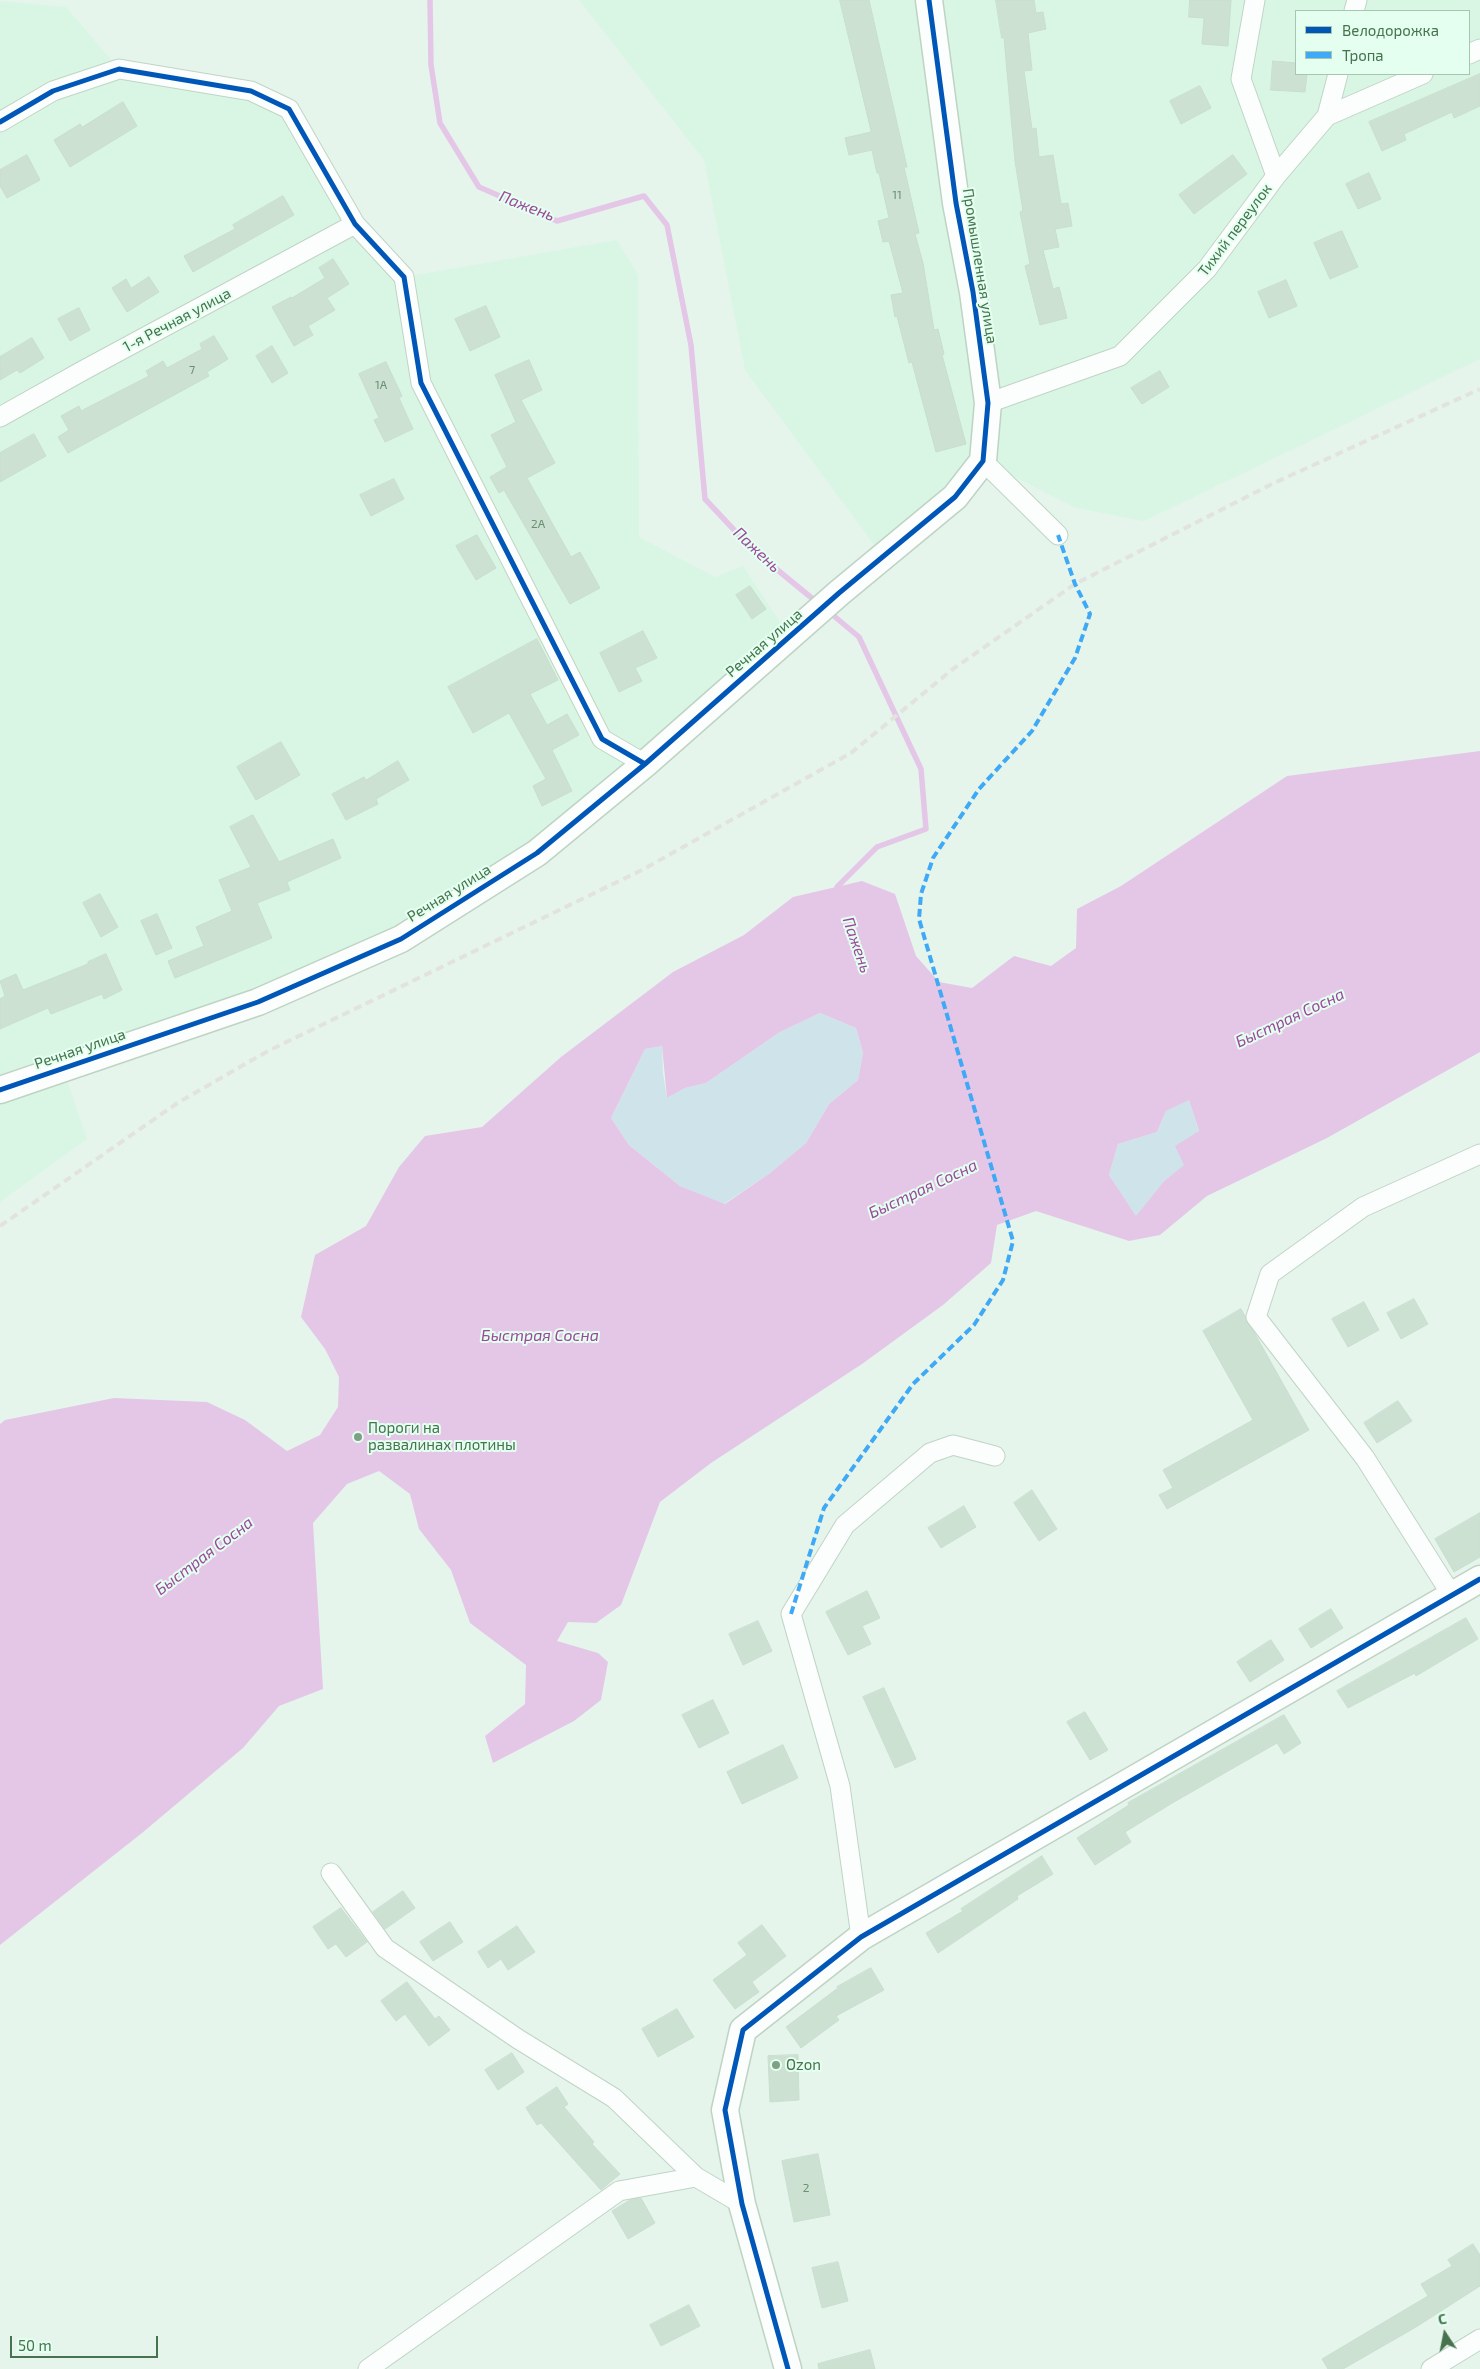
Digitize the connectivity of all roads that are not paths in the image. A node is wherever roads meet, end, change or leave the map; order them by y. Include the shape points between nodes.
1 (929, 0) edge
2 (1256, 0) edge
3 (1338, 75) edge
4 (1421, 75) edge
5 (1327, 116) junction
6 (0, 122) edge
7 (1276, 176) junction
8 (355, 224) junction
9 (988, 403) junction
10 (0, 417) edge
11 (983, 460) junction
12 (1058, 535) dead end
13 (645, 764) junction
14 (0, 1090) edge
15 (1480, 1154) edge
16 (995, 1456) dead end
17 (1480, 1579) edge
18 (1451, 1594) junction
19 (331, 1873) dead end
20 (861, 1937) junction
21 (696, 2176) junction
22 (742, 2204) junction
23 (1480, 2338) edge
24 (368, 2369) edge
25 (788, 2369) edge
26 (1431, 2369) edge

1 - 9 street, Промышленная улица via 956,203 974,292
2 - 7 street via 1241,79
3 - 5 street
4 - 5 street, Тихий переулок
5 - 7 street, Тихий переулок
6 - 8 street via 53,92 119,69 251,91 289,109
7 - 9 street, Тихий переулок via 1207,269 1120,356
8 - 10 street, 1-я Речная улица
8 - 13 street via 404,277 421,384 602,739
9 - 11 street, Промышленная улица
11 - 12 street
11 - 13 street, Речная улица via 954,498 839,593
13 - 14 street, Речная улица via 537,853 401,939 258,1002
15 - 18 street via 1363,1207 1270,1274 1256,1317 1365,1458
16 - 20 street via 953,1445 930,1453 845,1525 791,1614 840,1786
17 - 18 street
18 - 20 street
19 - 21 street via 385,1948 518,2039 614,2098
20 - 22 street via 743,2030 725,2110
21 - 22 street
21 - 24 street via 619,2191
22 - 25 street
23 - 26 street

